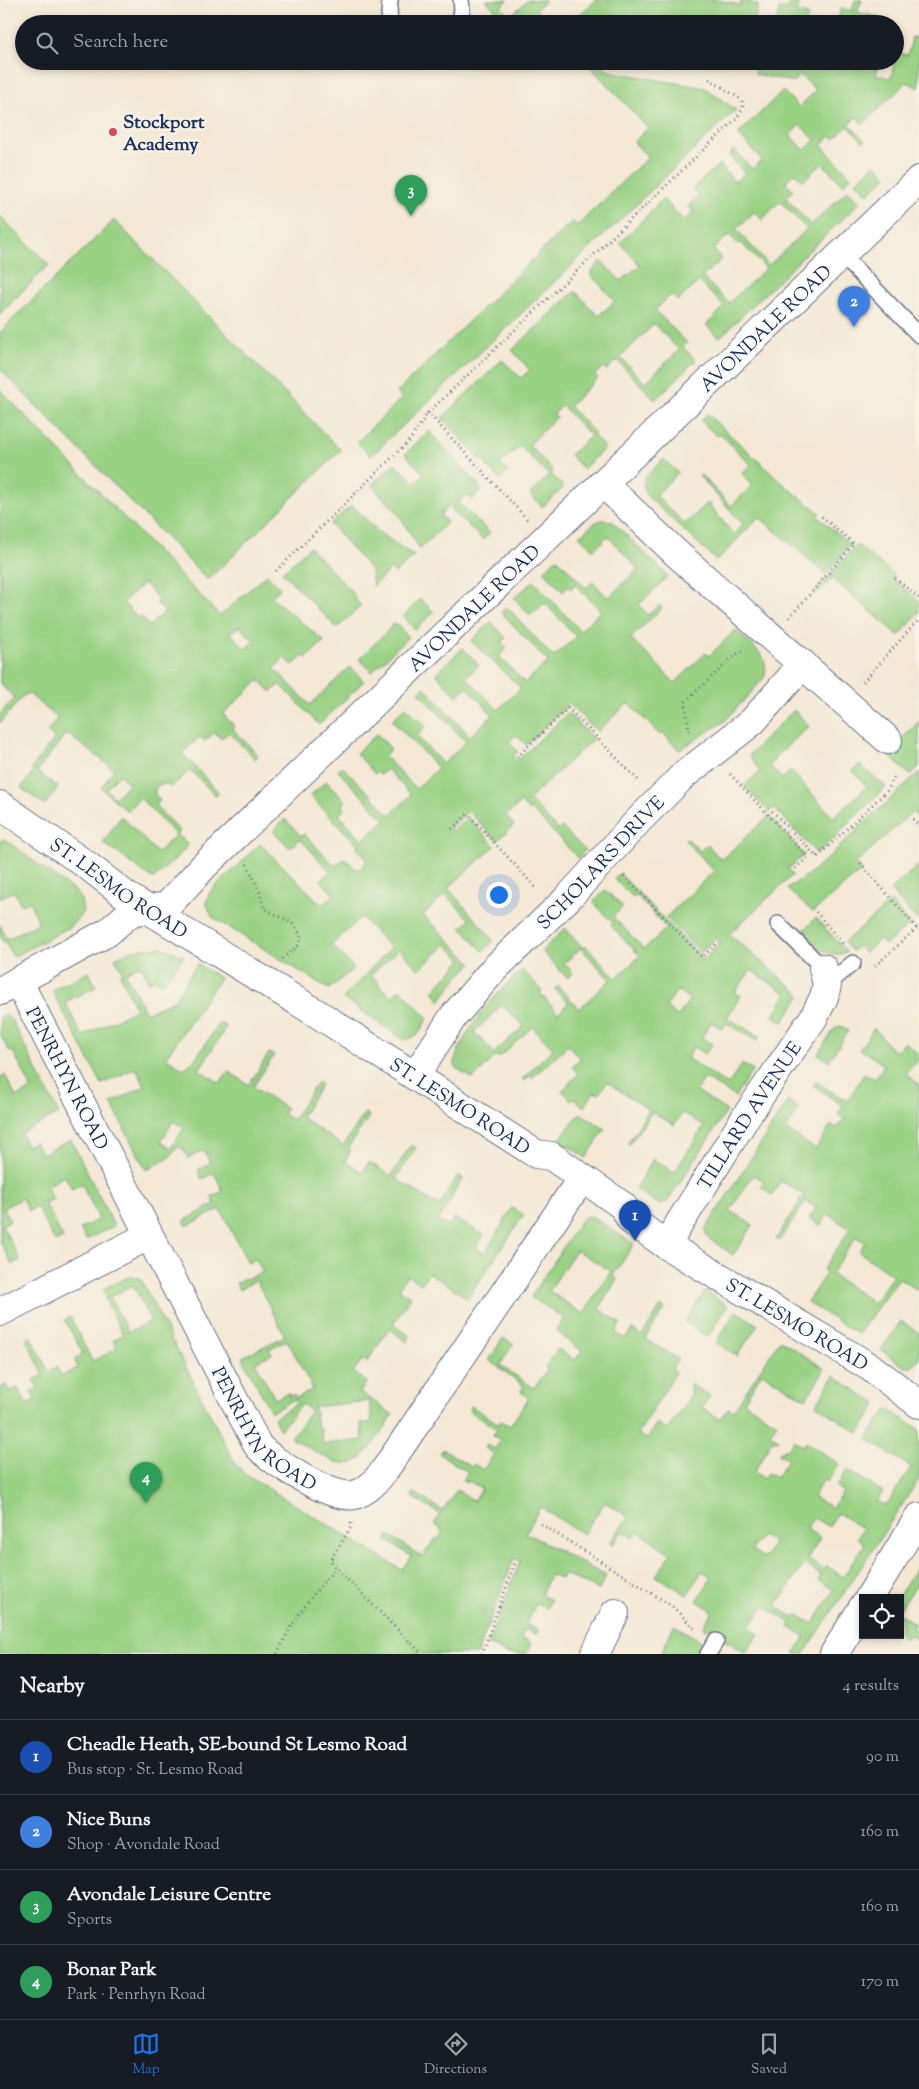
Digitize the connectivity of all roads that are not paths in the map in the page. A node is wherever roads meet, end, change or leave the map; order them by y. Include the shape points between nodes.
1 (390, 0) edge
2 (461, 0) edge
3 (389, 15) edge
4 (461, 15) edge
5 (919, 180) edge
6 (842, 255) junction
7 (919, 335) edge
8 (603, 482) junction
9 (803, 664) junction
10 (888, 740) dead end
11 (0, 805) edge
12 (149, 910) junction
13 (778, 924) dead end
14 (853, 963) dead end
15 (825, 976) junction
16 (9, 986) edge
17 (415, 1076) junction
18 (582, 1178) junction
19 (148, 1236) junction
20 (666, 1245) junction
21 (0, 1312) edge
22 (919, 1403) edge
23 (919, 1517) edge
24 (871, 1594) edge
25 (615, 1613) dead end
26 (859, 1613) edge
27 (595, 1654) edge
28 (834, 1654) edge

1 - 3 lane
2 - 4 lane
5 - 6 street, AVONDALE ROAD
6 - 7 lane
6 - 8 street, AVONDALE ROAD
8 - 9 street via 676,554
8 - 12 street, AVONDALE ROAD via 228,843 167,906
9 - 10 street
9 - 17 street, SCHOLARS DRIVE via 752,722 708,755 658,801 557,909 474,991
11 - 12 street, ST. LESMO ROAD
12 - 16 street, AVONDALE ROAD via 131,912 108,932
12 - 17 street, ST. LESMO ROAD
13 - 15 lane
14 - 15 lane, TILLARD AVENUE
15 - 20 street, TILLARD AVENUE via 824,997 814,1016 747,1115
16 - 19 street, PENRHYN ROAD
17 - 18 street, ST. LESMO ROAD via 536,1154 551,1156
18 - 19 street, PENRHYN ROAD via 384,1471 364,1491 350,1496 323,1488 273,1460 258,1446
18 - 20 street, ST. LESMO ROAD via 623,1206 631,1220
19 - 21 street
20 - 22 street, ST. LESMO ROAD via 870,1368
23 - 24 street
25 - 27 street
26 - 28 street

